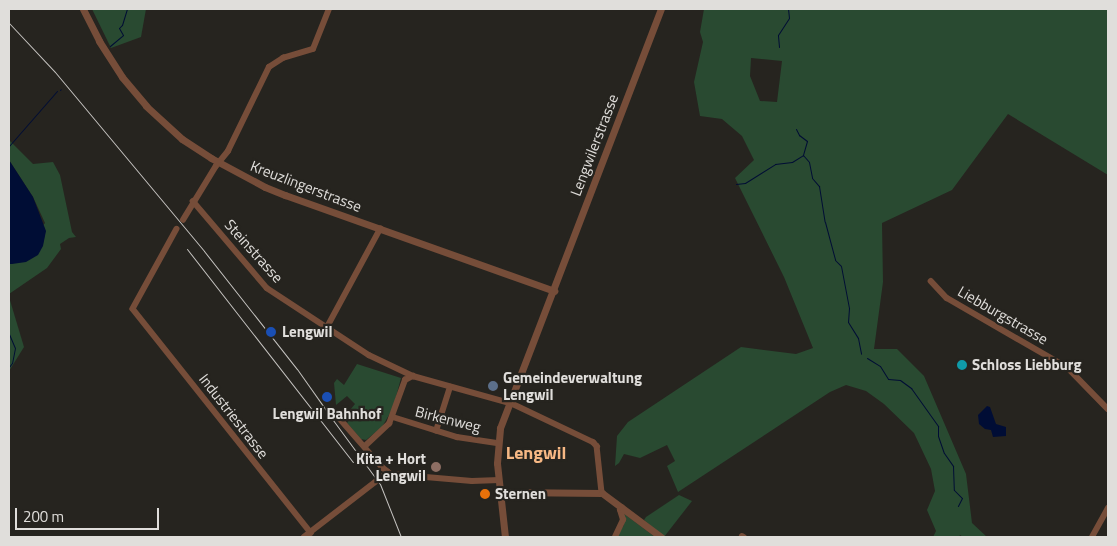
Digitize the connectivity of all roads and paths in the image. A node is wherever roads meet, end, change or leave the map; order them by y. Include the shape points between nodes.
1 (83, 9) edge
2 (329, 9) edge
3 (661, 9) edge
4 (219, 163) junction
5 (193, 201) junction
6 (183, 220) dead end
7 (177, 229) dead end
8 (380, 229) junction
9 (931, 281) dead end
10 (554, 291) junction
11 (326, 329) junction
12 (413, 376) junction
13 (450, 387) junction
14 (510, 404) junction
15 (1108, 409) edge
16 (335, 413) dead end
17 (393, 417) junction
18 (436, 431) junction
19 (497, 443) junction
20 (365, 446) junction
21 (388, 472) junction
22 (499, 480) junction
23 (501, 492) junction
24 (602, 493) junction
25 (622, 508) junction
26 (1108, 508) edge
27 (311, 533) junction
28 (304, 537) edge
29 (505, 537) edge
30 (614, 537) edge
31 (661, 537) edge
32 (1092, 537) edge

1 - 4 street, Kreuzlingerstrasse via 122,78 146,106 182,139
2 - 4 street via 313,49 283,58 269,67
3 - 10 street, Lengwilerstrasse
4 - 5 street
4 - 8 street, Kreuzlingerstrasse via 265,187
5 - 6 street
5 - 11 street, Steinstrasse via 262,284
7 - 27 street, Industriestrasse via 133,309
8 - 10 street, Kreuzlingerstrasse
8 - 11 street
9 - 15 street, Liebburgstrasse via 947,298 1068,368
10 - 14 street, Lengwilerstrasse
11 - 12 street, Steinstrasse via 382,363
12 - 13 street, Steinstrasse
12 - 17 street via 405,380
13 - 14 street, Steinstrasse
13 - 18 street
14 - 19 street, Lengwilerstrasse
14 - 24 street, Steinstrasse via 593,442
16 - 20 street
17 - 18 street, Birkenweg
17 - 20 street
18 - 19 street, Birkenweg
19 - 22 street, Lengwilerstrasse
20 - 21 street
21 - 22 street via 472,481
21 - 27 street
22 - 23 street, Lengwilerstrasse
23 - 24 street
23 - 29 street, Lengwilerstrasse
24 - 25 street
25 - 30 street via 623,520
25 - 31 street
26 - 32 street
27 - 28 street

